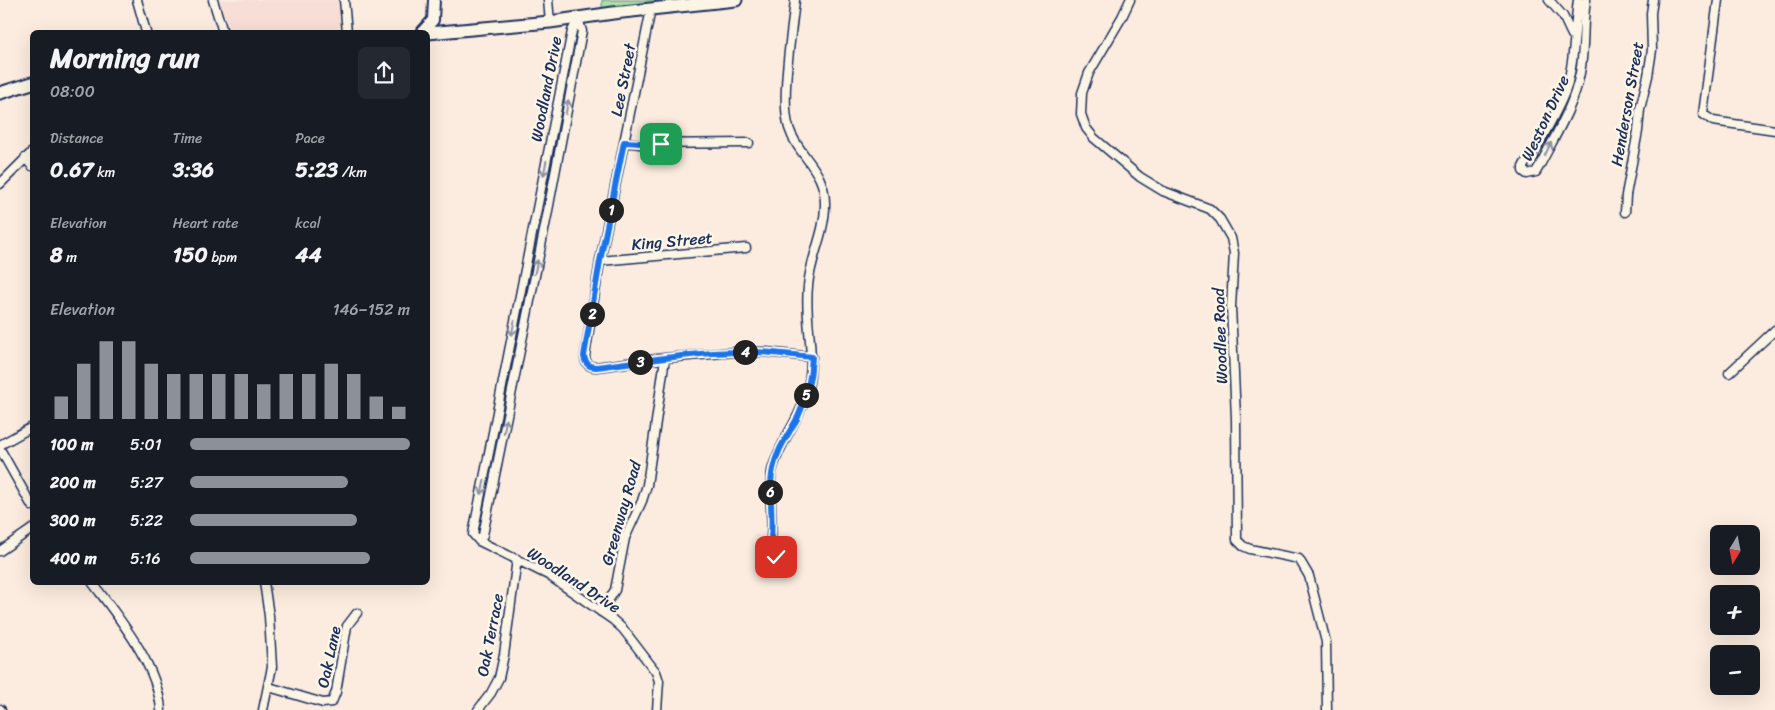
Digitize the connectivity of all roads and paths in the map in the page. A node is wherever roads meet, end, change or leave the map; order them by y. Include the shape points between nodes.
1 (137, 0) edge
2 (213, 0) edge
3 (344, 0) edge
4 (434, 0) edge
5 (548, 0) edge
6 (736, 0) edge
7 (795, 0) edge
8 (1130, 0) edge
9 (1548, 0) edge
10 (1578, 0) edge
11 (1586, 0) edge
12 (1653, 0) edge
13 (1718, 0) edge
14 (651, 9) junction
15 (578, 19) junction
16 (550, 22) junction
17 (145, 30) edge
18 (222, 30) edge
19 (347, 30) edge
20 (424, 30) edge
21 (430, 33) edge
22 (1574, 40) junction
23 (30, 84) edge
24 (0, 93) edge
25 (1775, 130) edge
26 (624, 142) junction
27 (749, 143) dead end
28 (30, 154) edge
29 (26, 158) junction
30 (30, 163) edge
31 (0, 184) edge
32 (1625, 212) dead end
33 (746, 248) dead end
34 (600, 261) junction
35 (1775, 330) edge
36 (812, 357) junction
37 (665, 358) junction
38 (1729, 373) dead end
39 (30, 428) edge
40 (0, 445) edge
41 (0, 450) edge
42 (30, 502) edge
43 (30, 531) edge
44 (770, 546) dead end
45 (0, 551) edge
46 (517, 559) junction
47 (94, 585) edge
48 (264, 585) edge
49 (601, 612) junction
50 (357, 614) dead end
51 (269, 687) junction
52 (332, 706) edge
53 (161, 710) edge
54 (263, 710) edge
55 (478, 710) edge
56 (657, 710) edge
57 (1327, 710) edge

1 - 17 street
2 - 18 street
3 - 19 street
4 - 20 street via 433,20
5 - 16 street
6 - 14 main road
7 - 36 street via 787,119 793,138 818,174 825,203 808,286
8 - 57 street, Woodlee Road via 1084,86 1080,107 1083,122 1094,138 1147,182 1215,212 1231,238 1234,253 1231,308 1236,418 1236,540 1250,549 1298,560 1306,570 1326,648
9 - 22 street via 1563,16
10 - 22 street, Weston Drive
22 -> 11 street, Weston Drive via 1565,91 1523,168 1527,174 1536,172 1540,165 1576,88 1582,65
12 - 32 street, Henderson Street via 1652,50
13 - 25 street via 1704,114 1711,121
14 - 15 main road
14 - 26 street, Lee Street
15 - 16 main road
15 - 46 street, Woodland Drive via 572,31 473,534 478,541
16 - 21 main road
23 - 24 main road
26 - 27 street
26 - 34 street, Lee Street
28 - 29 street
29 - 30 street
29 - 31 street
33 - 34 street, King Street
34 - 37 street, Lee Street via 584,356 587,363 596,367
35 - 38 street
36 - 37 street via 743,352
36 - 44 street via 804,401 779,450 773,470
37 - 49 street, Greenway Road via 647,484 625,538 615,590
39 - 40 street
41 - 42 street
43 - 45 street
46 - 49 street, Woodland Drive via 548,575
46 - 55 street, Oak Terrace via 499,678
47 - 53 street via 136,644 156,686
48 - 51 street via 272,667
49 - 56 street, Woodland Drive via 623,629 656,672 659,681
50 - 52 street, Oak Lane via 347,626
51 - 52 street, Oak Lane
51 - 54 street

